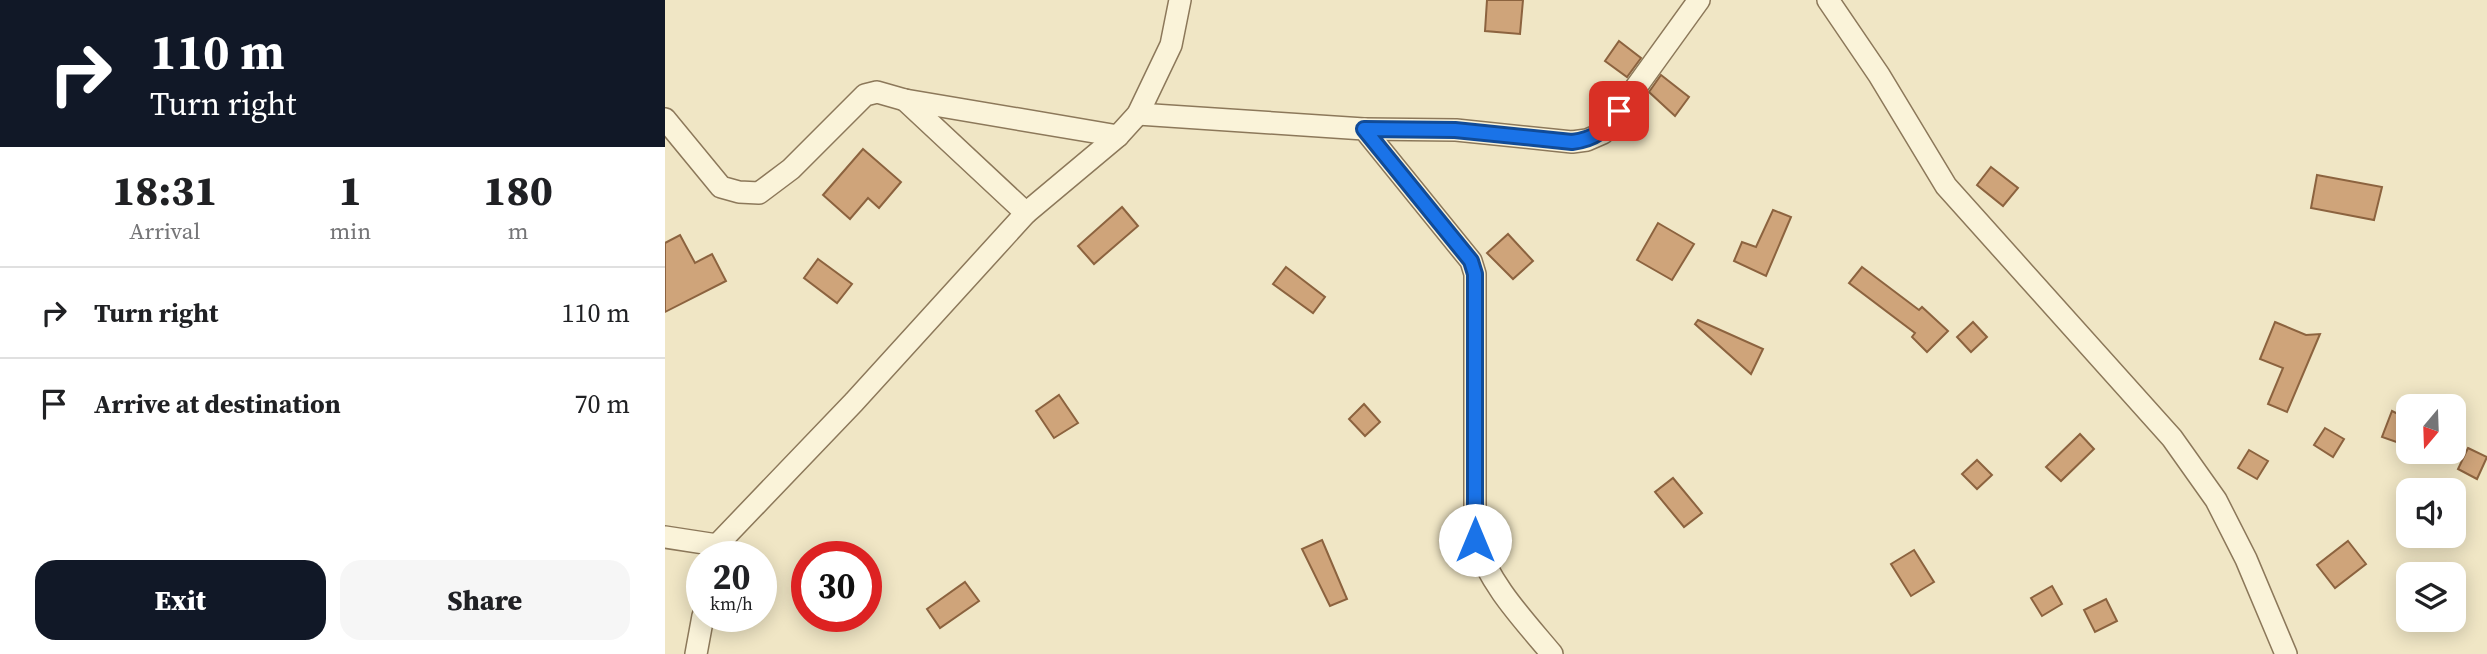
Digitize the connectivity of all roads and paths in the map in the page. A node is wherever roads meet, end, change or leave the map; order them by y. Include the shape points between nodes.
1 (1180, 0) edge
2 (1699, 0) edge
3 (1828, 0) edge
4 (905, 100) junction
5 (1138, 114) junction
6 (665, 119) edge
7 (1364, 129) junction
8 (1118, 136) junction
9 (1026, 213) junction
10 (665, 537) edge
11 (725, 541) edge
12 (686, 543) edge
13 (700, 632) edge
14 (696, 654) edge
15 (1552, 654) edge
16 (2286, 654) edge

1 - 5 street via 1171,45
2 - 7 street via 1603,133 1587,140
3 - 16 street via 1946,186 2172,439 2216,500
4 - 6 street via 877,92 865,95 791,169 759,193 721,187
4 - 8 street
4 - 9 street
5 - 7 street
5 - 8 street
7 - 15 street via 1471,261 1475,274 1475,540 1495,585
8 - 9 street
9 - 11 street
10 - 12 street
13 - 14 street

